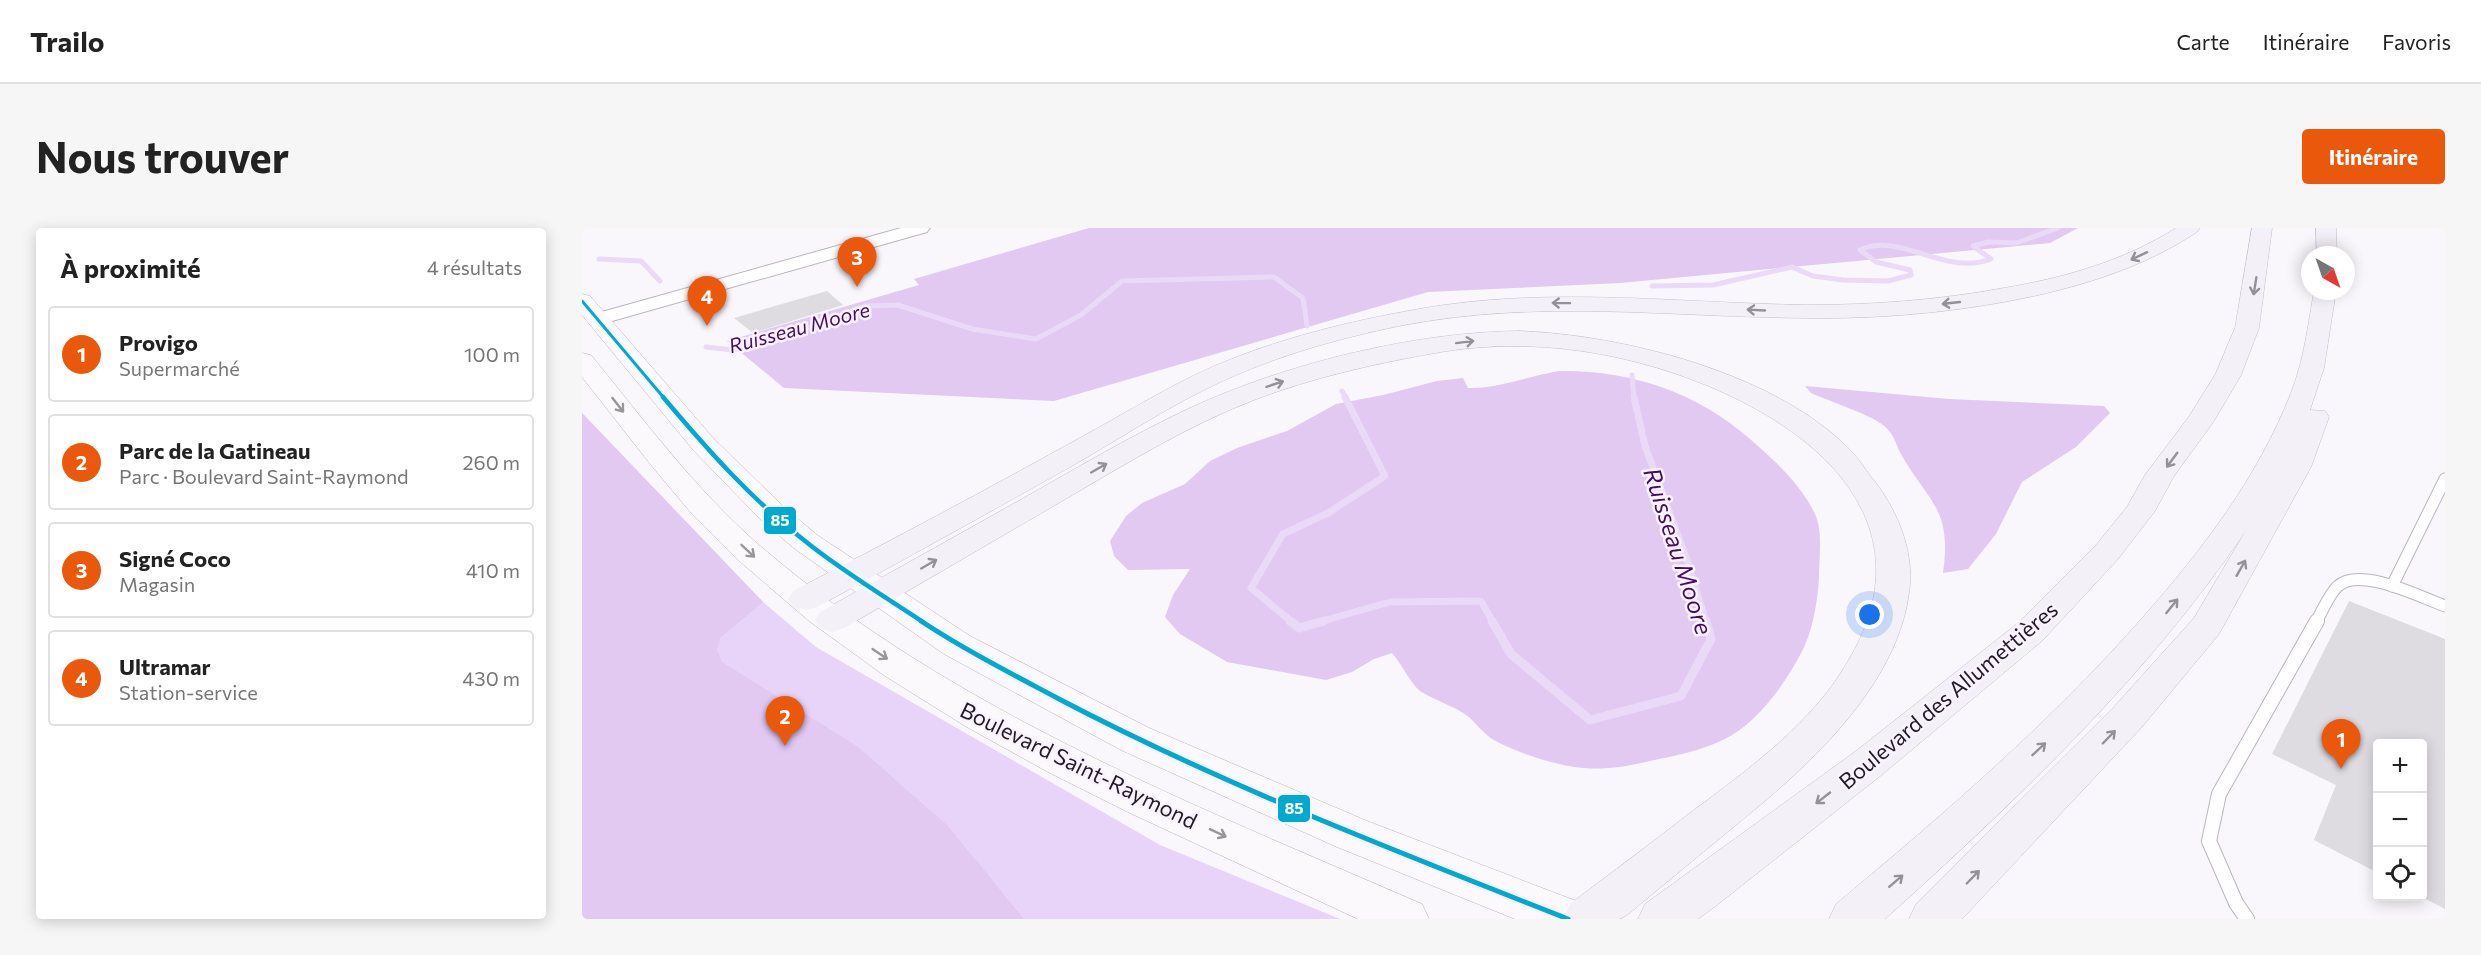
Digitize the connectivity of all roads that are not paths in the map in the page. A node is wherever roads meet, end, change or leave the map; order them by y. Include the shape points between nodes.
1 (891, 228) edge
2 (921, 228) edge
3 (2190, 228) edge
4 (2262, 228) edge
5 (2326, 228) edge
6 (2327, 246) edge
7 (2324, 300) edge
8 (2326, 300) edge
9 (587, 314) edge
10 (582, 360) edge
11 (2445, 479) edge
12 (866, 583) junction
13 (2392, 585) junction
14 (2445, 606) edge
15 (818, 610) junction
16 (1406, 919) edge
17 (1568, 919) edge
18 (1586, 919) edge
19 (1661, 919) edge
20 (1852, 919) edge
21 (1932, 919) edge
22 (2247, 919) edge

1 - 9 street
2 - 9 street
3 -> 12 highway via 2131,260 2079,279 1955,303 1883,310 1781,311 1541,303 1455,309 1322,337 1235,366 1168,398
4 -> 19 highway, Boulevard des Allumettières via 2247,328 2228,375 2140,511 2107,552 2030,632 1861,769
5 - 6 highway
20 -> 7 highway via 2080,711 2216,552 2275,458 2304,392
21 -> 8 highway via 2127,718 2207,626 2297,467 2324,377
9 - 12 main road via 704,445 774,515
10 -> 15 main road, Boulevard Saint-Raymond via 698,501 746,551
11 - 13 lane
12 - 15 highway
12 - 17 main road via 957,645 1136,739 1352,834
12 -> 18 highway via 1184,421 1246,394 1353,362 1470,341 1532,339 1639,356 1749,392 1816,434 1864,484 1894,552 1893,586 1884,626 1866,665 1839,703 1771,774
13 - 14 lane
13 - 22 lane via 2352,578 2337,586 2219,794 2209,841
15 -> 16 main road, Boulevard Saint-Raymond via 940,695 1068,765

